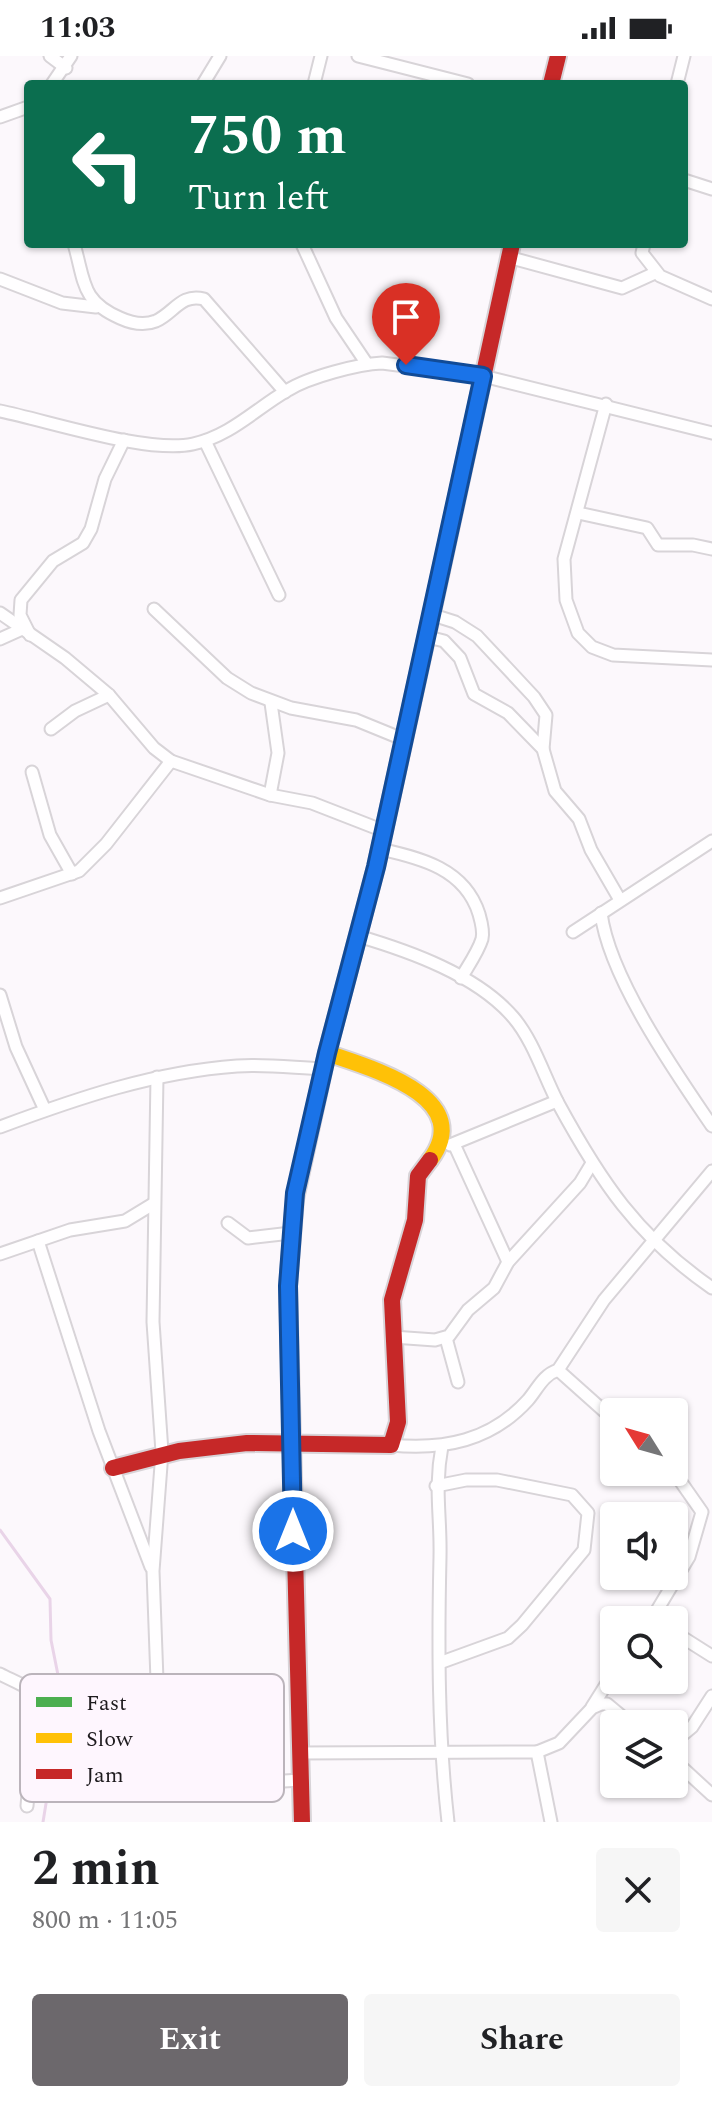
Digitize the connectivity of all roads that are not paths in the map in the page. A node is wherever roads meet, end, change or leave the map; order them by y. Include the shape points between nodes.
1 (50, 56) edge
2 (71, 56) edge
3 (220, 56) edge
4 (321, 56) edge
5 (358, 56) edge
6 (558, 56) edge
7 (684, 56) edge
8 (66, 68) junction
9 (56, 80) edge
10 (205, 80) edge
11 (315, 80) edge
12 (452, 80) edge
13 (552, 80) edge
14 (678, 80) edge
15 (24, 108) edge
16 (0, 117) edge
17 (688, 181) edge
18 (712, 189) edge
19 (75, 248) edge
20 (304, 248) edge
21 (643, 248) edge
22 (510, 251) edge
23 (655, 273) junction
24 (0, 279) edge
25 (712, 299) edge
26 (96, 307) junction
27 (367, 364) junction
28 (483, 376) junction
29 (285, 392) junction
30 (606, 404) junction
31 (0, 411) edge
32 (712, 433) edge
33 (124, 440) junction
34 (205, 441) junction
35 (578, 513) junction
36 (712, 549) edge
37 (279, 595) dead end
38 (154, 609) dead end
39 (0, 613) edge
40 (433, 615) junction
41 (25, 632) junction
42 (428, 637) junction
43 (0, 639) edge
44 (712, 660) edge
45 (109, 695) junction
46 (271, 703) junction
47 (51, 729) dead end
48 (405, 740) junction
49 (543, 749) junction
50 (171, 761) junction
51 (32, 772) dead end
52 (270, 795) junction
53 (384, 831) junction
54 (712, 841) edge
55 (380, 849) junction
56 (72, 874) junction
57 (0, 898) edge
58 (620, 900) junction
59 (601, 913) junction
60 (573, 932) dead end
61 (358, 936) junction
62 (461, 978) junction
63 (0, 995) edge
64 (325, 1061) junction
65 (157, 1077) junction
66 (557, 1101) junction
67 (45, 1110) junction
68 (712, 1126) edge
69 (0, 1127) edge
70 (448, 1145) junction
71 (592, 1163) junction
72 (712, 1171) edge
73 (153, 1204) junction
74 (228, 1223) dead end
75 (291, 1233) junction
76 (38, 1241) junction
77 (655, 1242) junction
78 (0, 1254) edge
79 (508, 1262) junction
80 (712, 1288) edge
81 (393, 1337) junction
82 (446, 1338) junction
83 (558, 1370) junction
84 (458, 1382) dead end
85 (600, 1408) edge
86 (293, 1442) junction
87 (391, 1445) junction
88 (442, 1446) junction
89 (162, 1452) junction
90 (113, 1468) junction
91 (436, 1486) junction
92 (686, 1486) edge
93 (707, 1512) edge
94 (153, 1571) junction
95 (663, 1606) edge
96 (688, 1641) edge
97 (712, 1656) edge
98 (442, 1662) junction
99 (0, 1674) edge
100 (157, 1674) edge
101 (20, 1685) edge
102 (601, 1694) edge
103 (712, 1696) edge
104 (592, 1708) junction
105 (614, 1710) edge
106 (688, 1731) edge
107 (442, 1752) junction
108 (537, 1752) junction
109 (299, 1753) junction
110 (688, 1773) edge
111 (301, 1780) junction
112 (284, 1781) edge
113 (712, 1795) edge
114 (27, 1802) edge
115 (27, 1806) dead end
116 (302, 1822) edge
117 (448, 1822) edge
118 (551, 1822) edge

1 - 8 street
2 - 8 street
3 - 10 street
4 - 11 street
5 - 12 street
6 - 13 street
7 - 14 street
8 - 9 street
15 - 16 street
17 - 18 street
19 - 26 street
20 - 27 street via 336,318
21 - 23 street
22 - 23 street via 622,288
22 - 28 street
23 - 25 street
24 - 26 street via 62,303
26 - 29 street via 147,323 189,298 204,299
27 - 28 street
27 - 29 street
28 - 30 street
28 - 40 street
29 - 34 street via 247,421
30 - 32 street
30 - 35 street
31 - 33 street
33 - 34 street via 171,447
33 - 41 street via 83,543 53,561 21,600
34 - 37 street
35 - 36 street via 647,528 658,545
35 - 44 street via 564,559 564,592 578,633 592,647 613,655
38 - 46 street via 227,678
39 - 41 street
40 - 42 street
40 - 49 street via 477,636 534,697 546,715
41 - 43 street
41 - 45 street
42 - 48 street
42 - 49 street via 444,641 460,658 474,694 508,713
45 - 47 street
45 - 50 street
46 - 48 street via 356,720
46 - 52 street via 278,753
48 - 53 street
49 - 58 street via 555,791 579,819
50 - 52 street
50 - 56 street via 93,859
51 - 56 street via 50,835
52 - 53 street via 312,803
53 - 55 street
54 - 58 street
55 - 61 street
55 - 62 street via 447,871 469,890 482,921 482,938
56 - 57 street
58 - 59 street
59 - 60 street
59 - 68 street via 629,988
61 - 62 street
61 - 64 street
62 - 66 street via 513,1017
63 - 67 street via 16,1047
64 - 65 street
64 - 70 street via 389,1074 420,1096 442,1121
64 - 75 street
65 - 67 street
65 - 73 street
66 - 70 street
66 - 71 street
67 - 69 street
70 - 79 street
70 - 81 street via 418,1176 413,1232 392,1300
71 - 77 street
71 - 79 street
72 - 77 street
73 - 76 street via 125,1221
73 - 89 street via 153,1322
74 - 75 street via 248,1238
75 - 86 street
76 - 78 street
76 - 90 street
77 - 80 street
77 - 83 street via 604,1300
79 - 82 street via 494,1288
81 - 82 street
81 - 87 street via 398,1422
82 - 84 street
83 - 85 street
83 - 88 street via 548,1373 496,1429
86 - 87 street
86 - 89 street via 208,1444
86 - 109 street
87 - 88 street
88 - 91 street
89 - 90 street
89 - 94 street
90 - 94 street
91 - 98 street
91 - 98 street via 497,1480 572,1495 588,1513 584,1550 522,1625 508,1638
92 - 93 street
93 - 95 street
94 - 100 street
96 - 97 street
98 - 107 street
99 - 101 street
102 - 104 street
103 - 106 street
104 - 105 street via 607,1704
104 - 108 street via 559,1743
107 - 108 street
107 - 109 street
107 - 117 street
108 - 118 street
109 - 111 street
110 - 113 street
111 - 112 street
111 - 116 street
114 - 115 street

